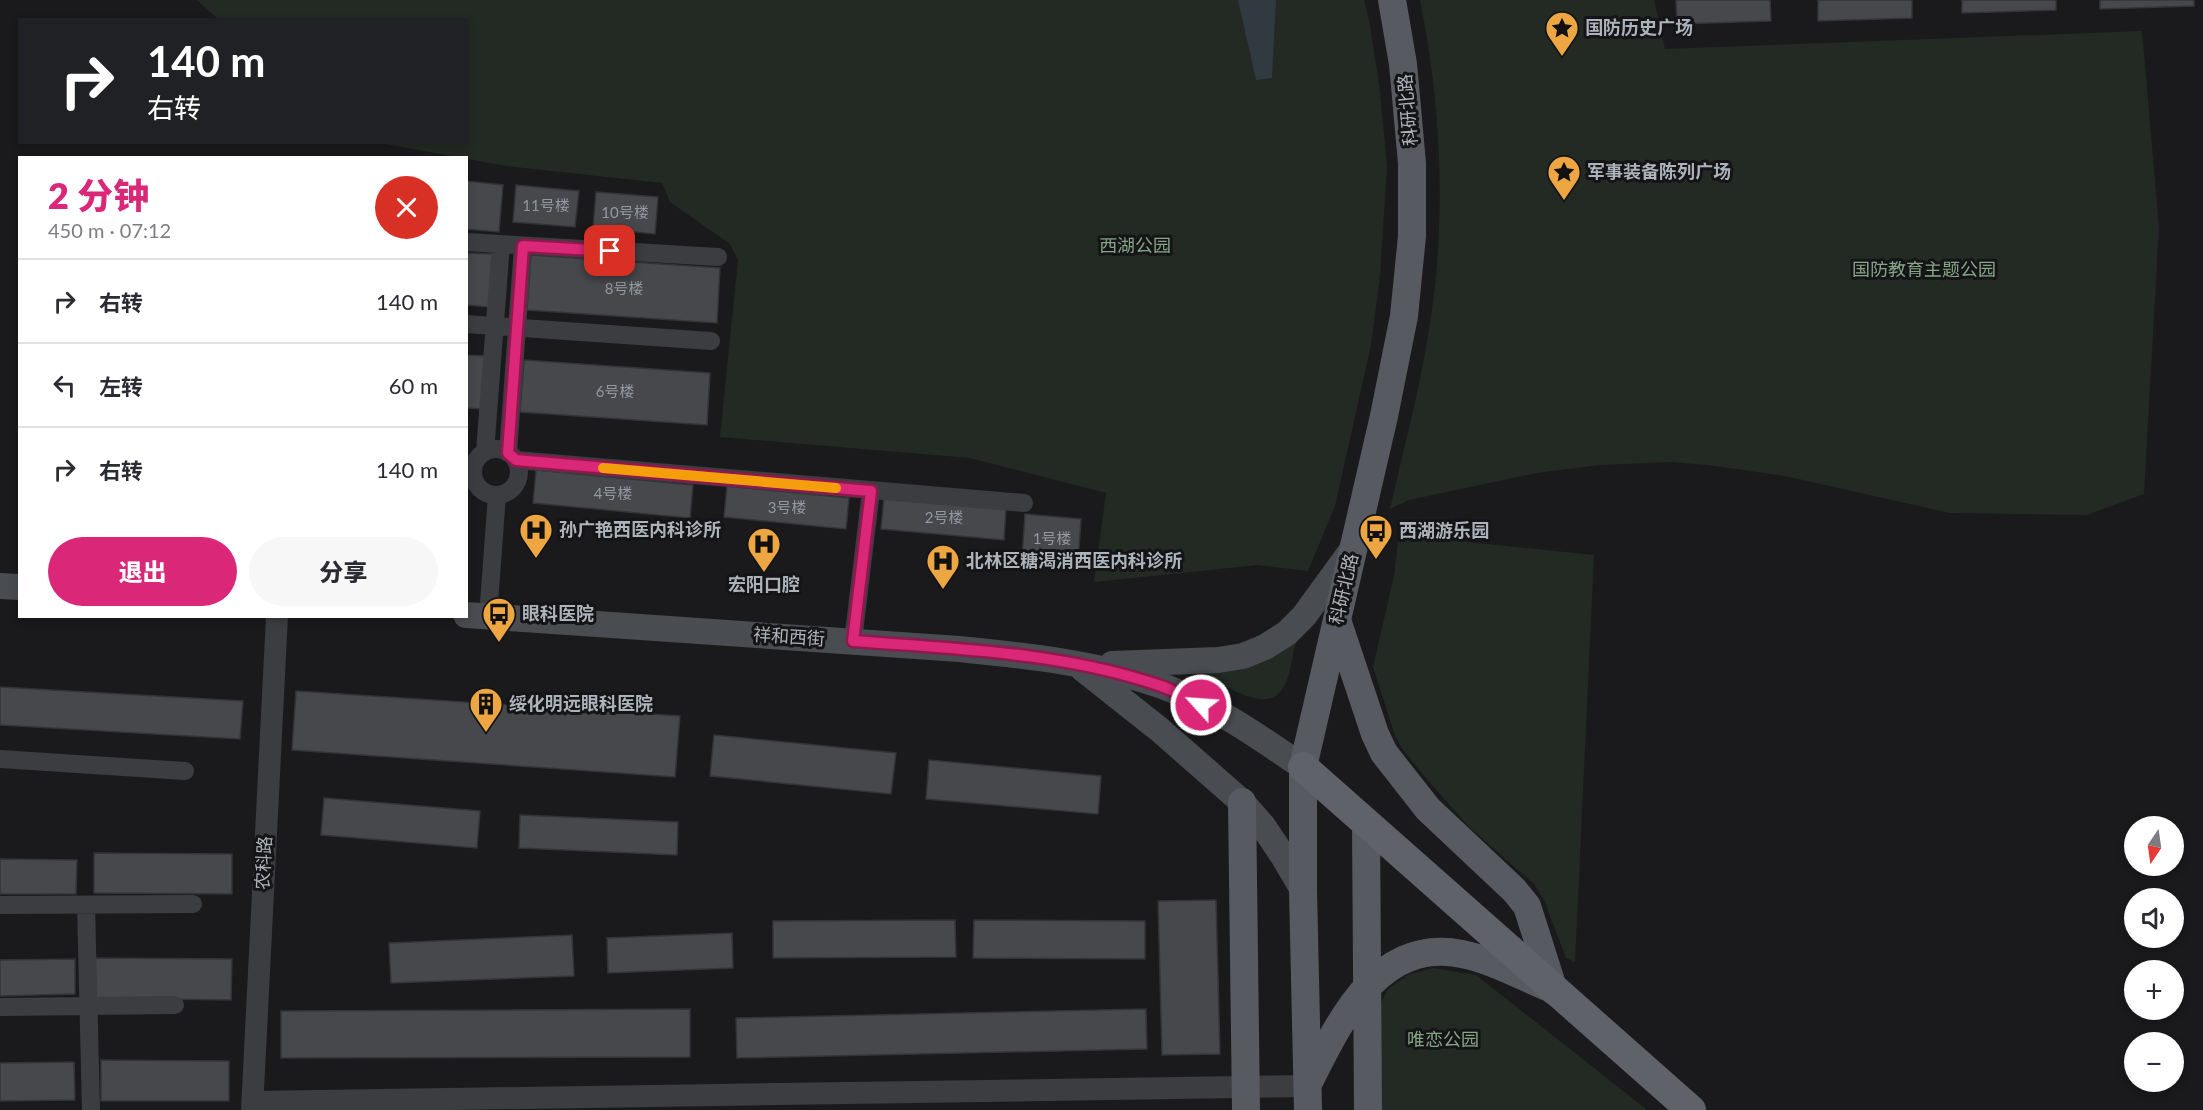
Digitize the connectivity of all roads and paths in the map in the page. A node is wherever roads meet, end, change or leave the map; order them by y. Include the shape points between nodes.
1 (1392, 0) edge
2 (468, 242) edge
3 (501, 244) junction
4 (523, 246) junction
5 (718, 257) dead end
6 (468, 324) edge
7 (495, 326) junction
8 (518, 328) junction
9 (711, 341) dead end
10 (512, 457) junction
11 (476, 458) edge
12 (871, 491) junction
13 (497, 495) junction
14 (1024, 503) dead end
15 (1354, 547) junction
16 (0, 586) edge
17 (18, 587) edge
18 (477, 616) edge
19 (277, 618) edge
20 (1336, 620) junction
21 (853, 641) junction
22 (1078, 665) junction
23 (0, 759) edge
24 (1303, 767) junction
25 (185, 771) dead end
26 (1242, 802) junction
27 (1366, 823) junction
28 (1303, 890) junction
29 (193, 904) dead end
30 (0, 905) edge
31 (86, 905) junction
32 (1366, 988) junction
33 (1554, 991) junction
34 (175, 1005) dead end
35 (0, 1006) edge
36 (89, 1006) junction
37 (1307, 1098) edge
38 (1246, 1099) edge
39 (252, 1106) edge
40 (91, 1110) edge
41 (1368, 1110) edge
42 (1691, 1110) edge

1 - 15 main road, 科研北路 via 1411,152 1412,236 1404,316
2 - 3 street
3 - 4 street
3 - 7 street
4 - 5 street
4 - 8 street
6 - 7 street
7 - 8 street
7 - 11 street
8 - 9 street
8 - 10 street
10 - 11 street via 496,449
10 - 12 street
10 - 13 street via 519,468 517,483 505,494
11 - 13 street via 473,473 478,486 483,492
12 - 14 street
12 - 21 street
13 - 18 street
15 - 20 main road, 科研北路
15 - 22 main road via 1287,633 1244,656
16 - 17 main road
18 - 21 main road, 祥和西街
19 - 39 street, 农科路
20 - 24 main road, 科研北路
20 - 33 main road via 1384,753 1428,809 1527,906
21 - 22 main road, 祥和西街 via 1027,656
22 - 24 main road, 祥和西街 via 1166,688 1252,732
22 - 26 main road
23 - 25 street
24 - 27 highway
24 - 28 main road, 科研北路
26 - 28 main road via 1263,826
26 - 38 main road
27 - 32 main road
27 - 33 highway
28 - 37 main road, 科研北路
29 - 31 street
30 - 31 street
31 - 36 street
32 - 33 main road via 1396,964 1436,951 1488,961
32 - 37 main road via 1344,1016
32 - 41 main road
33 - 42 highway
34 - 36 street
35 - 36 street
36 - 40 street
37 - 38 street
38 - 39 street

